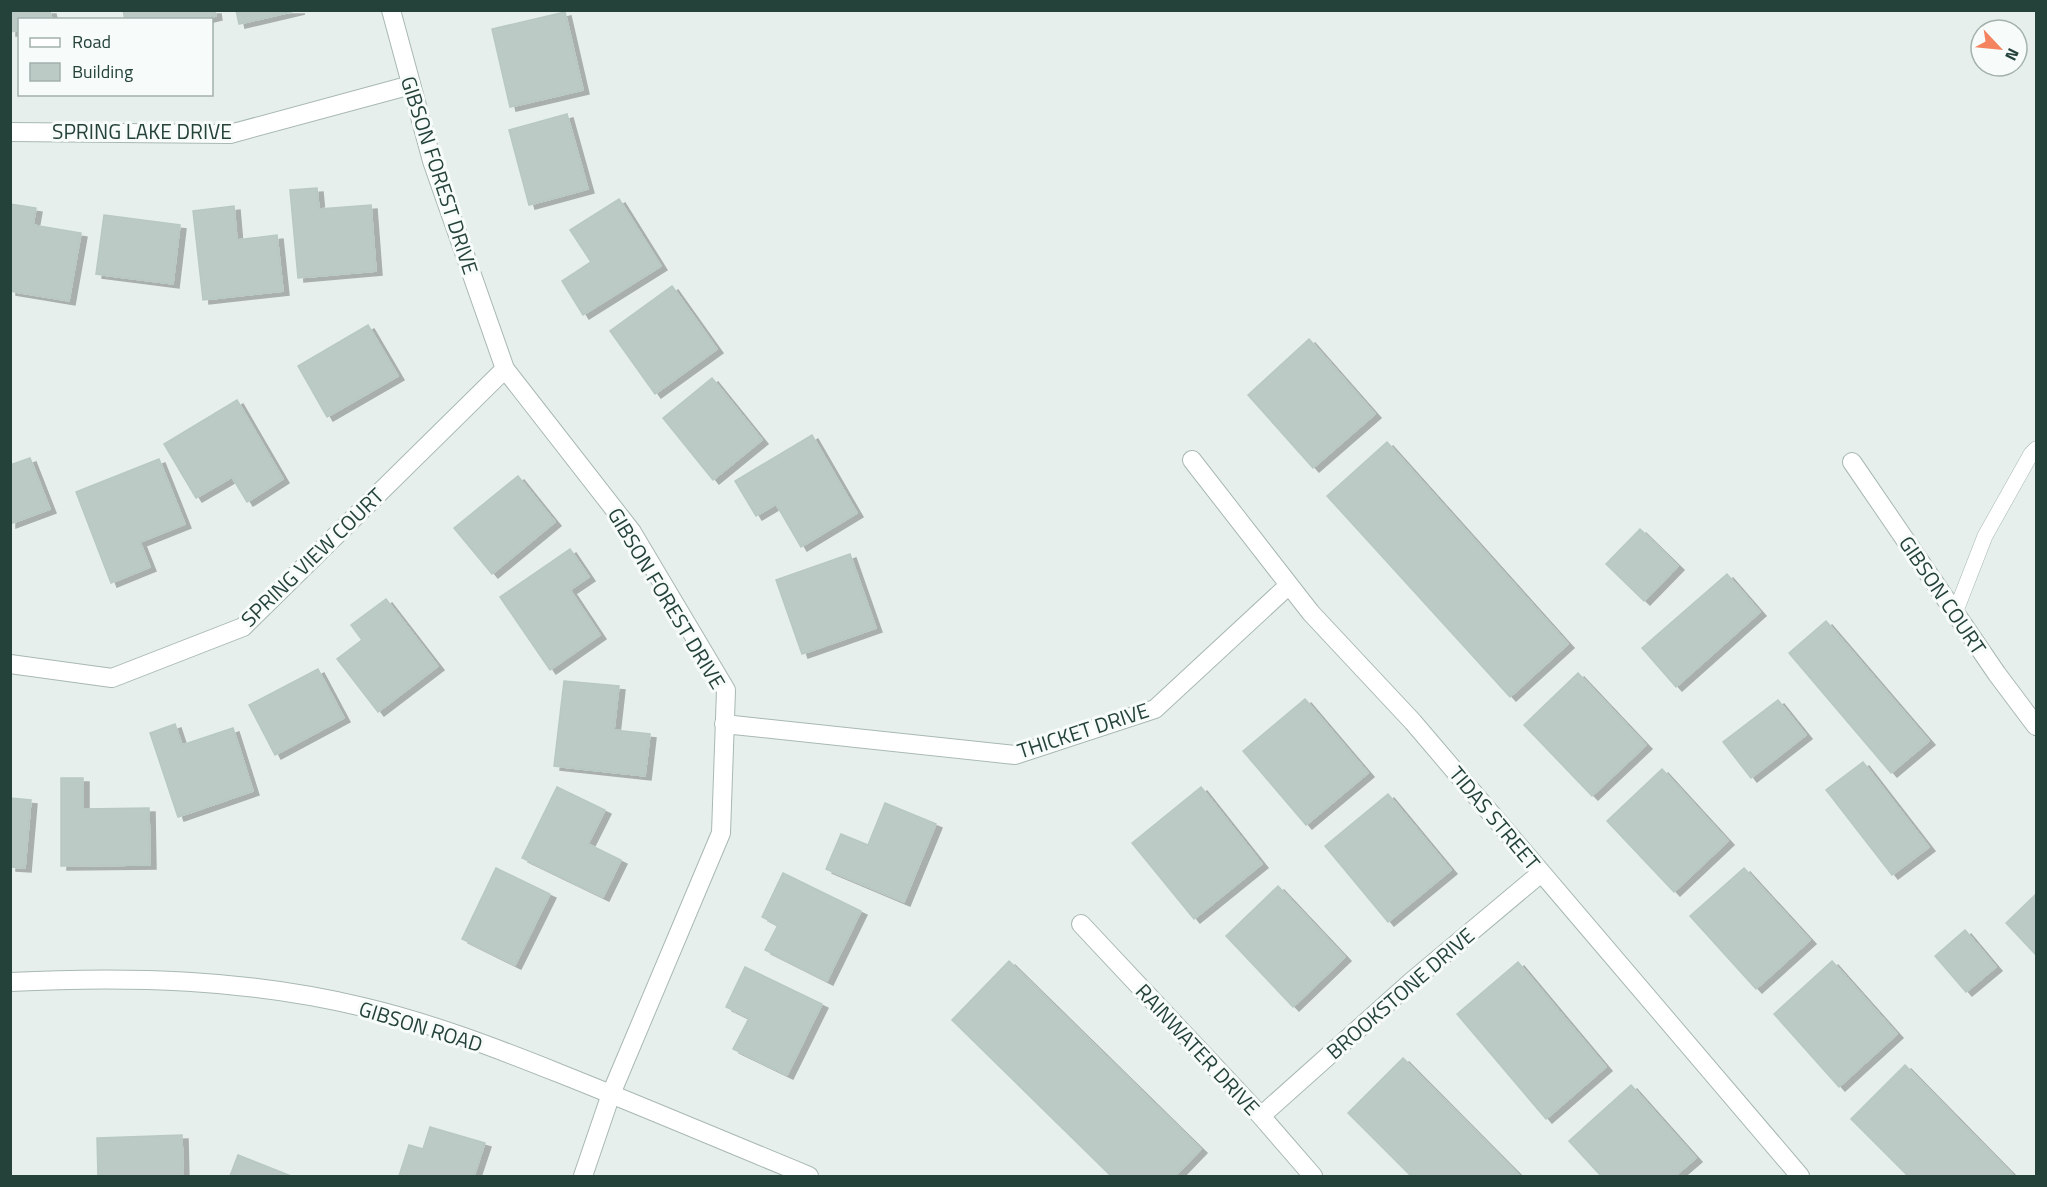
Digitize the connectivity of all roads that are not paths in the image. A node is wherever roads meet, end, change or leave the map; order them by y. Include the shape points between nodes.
1 (391, 10) edge
2 (411, 85) junction
3 (10, 132) edge
4 (505, 369) junction
5 (2037, 449) edge
6 (1192, 460) dead end
7 (1852, 462) dead end
8 (1289, 585) junction
9 (1955, 613) junction
10 (10, 664) edge
11 (724, 724) junction
12 (2037, 726) edge
13 (1541, 873) junction
14 (1081, 924) dead end
15 (10, 982) edge
16 (611, 1094) junction
17 (1261, 1116) junction
18 (583, 1176) edge
19 (809, 1176) edge
20 (1313, 1176) edge
21 (1800, 1176) edge

1 - 2 street, GIBSON FOREST DRIVE
2 - 3 street, SPRING LAKE DRIVE via 230,134
2 - 4 street, GIBSON FOREST DRIVE via 432,161
4 - 10 street, SPRING VIEW COURT via 243,627 112,678
4 - 11 street, GIBSON FOREST DRIVE via 632,532 726,690
5 - 9 lane via 1985,536
6 - 8 street, TIDAS STREET
7 - 9 street, GIBSON COURT
8 - 11 street, THICKET DRIVE via 1155,708 1015,755
8 - 13 street, TIDAS STREET via 1413,722
9 - 12 street, GIBSON COURT
11 - 16 street, GIBSON FOREST DRIVE via 721,833
13 - 17 street, BROOKSTONE DRIVE
13 - 21 street, TIDAS STREET
14 - 17 street, RAINWATER DRIVE
15 - 16 street, GIBSON ROAD via 126,980 213,983 280,991 363,1007 426,1025
16 - 18 street, GIBSON FOREST DRIVE
16 - 19 street, GIBSON ROAD
17 - 20 street, RAINWATER DRIVE

